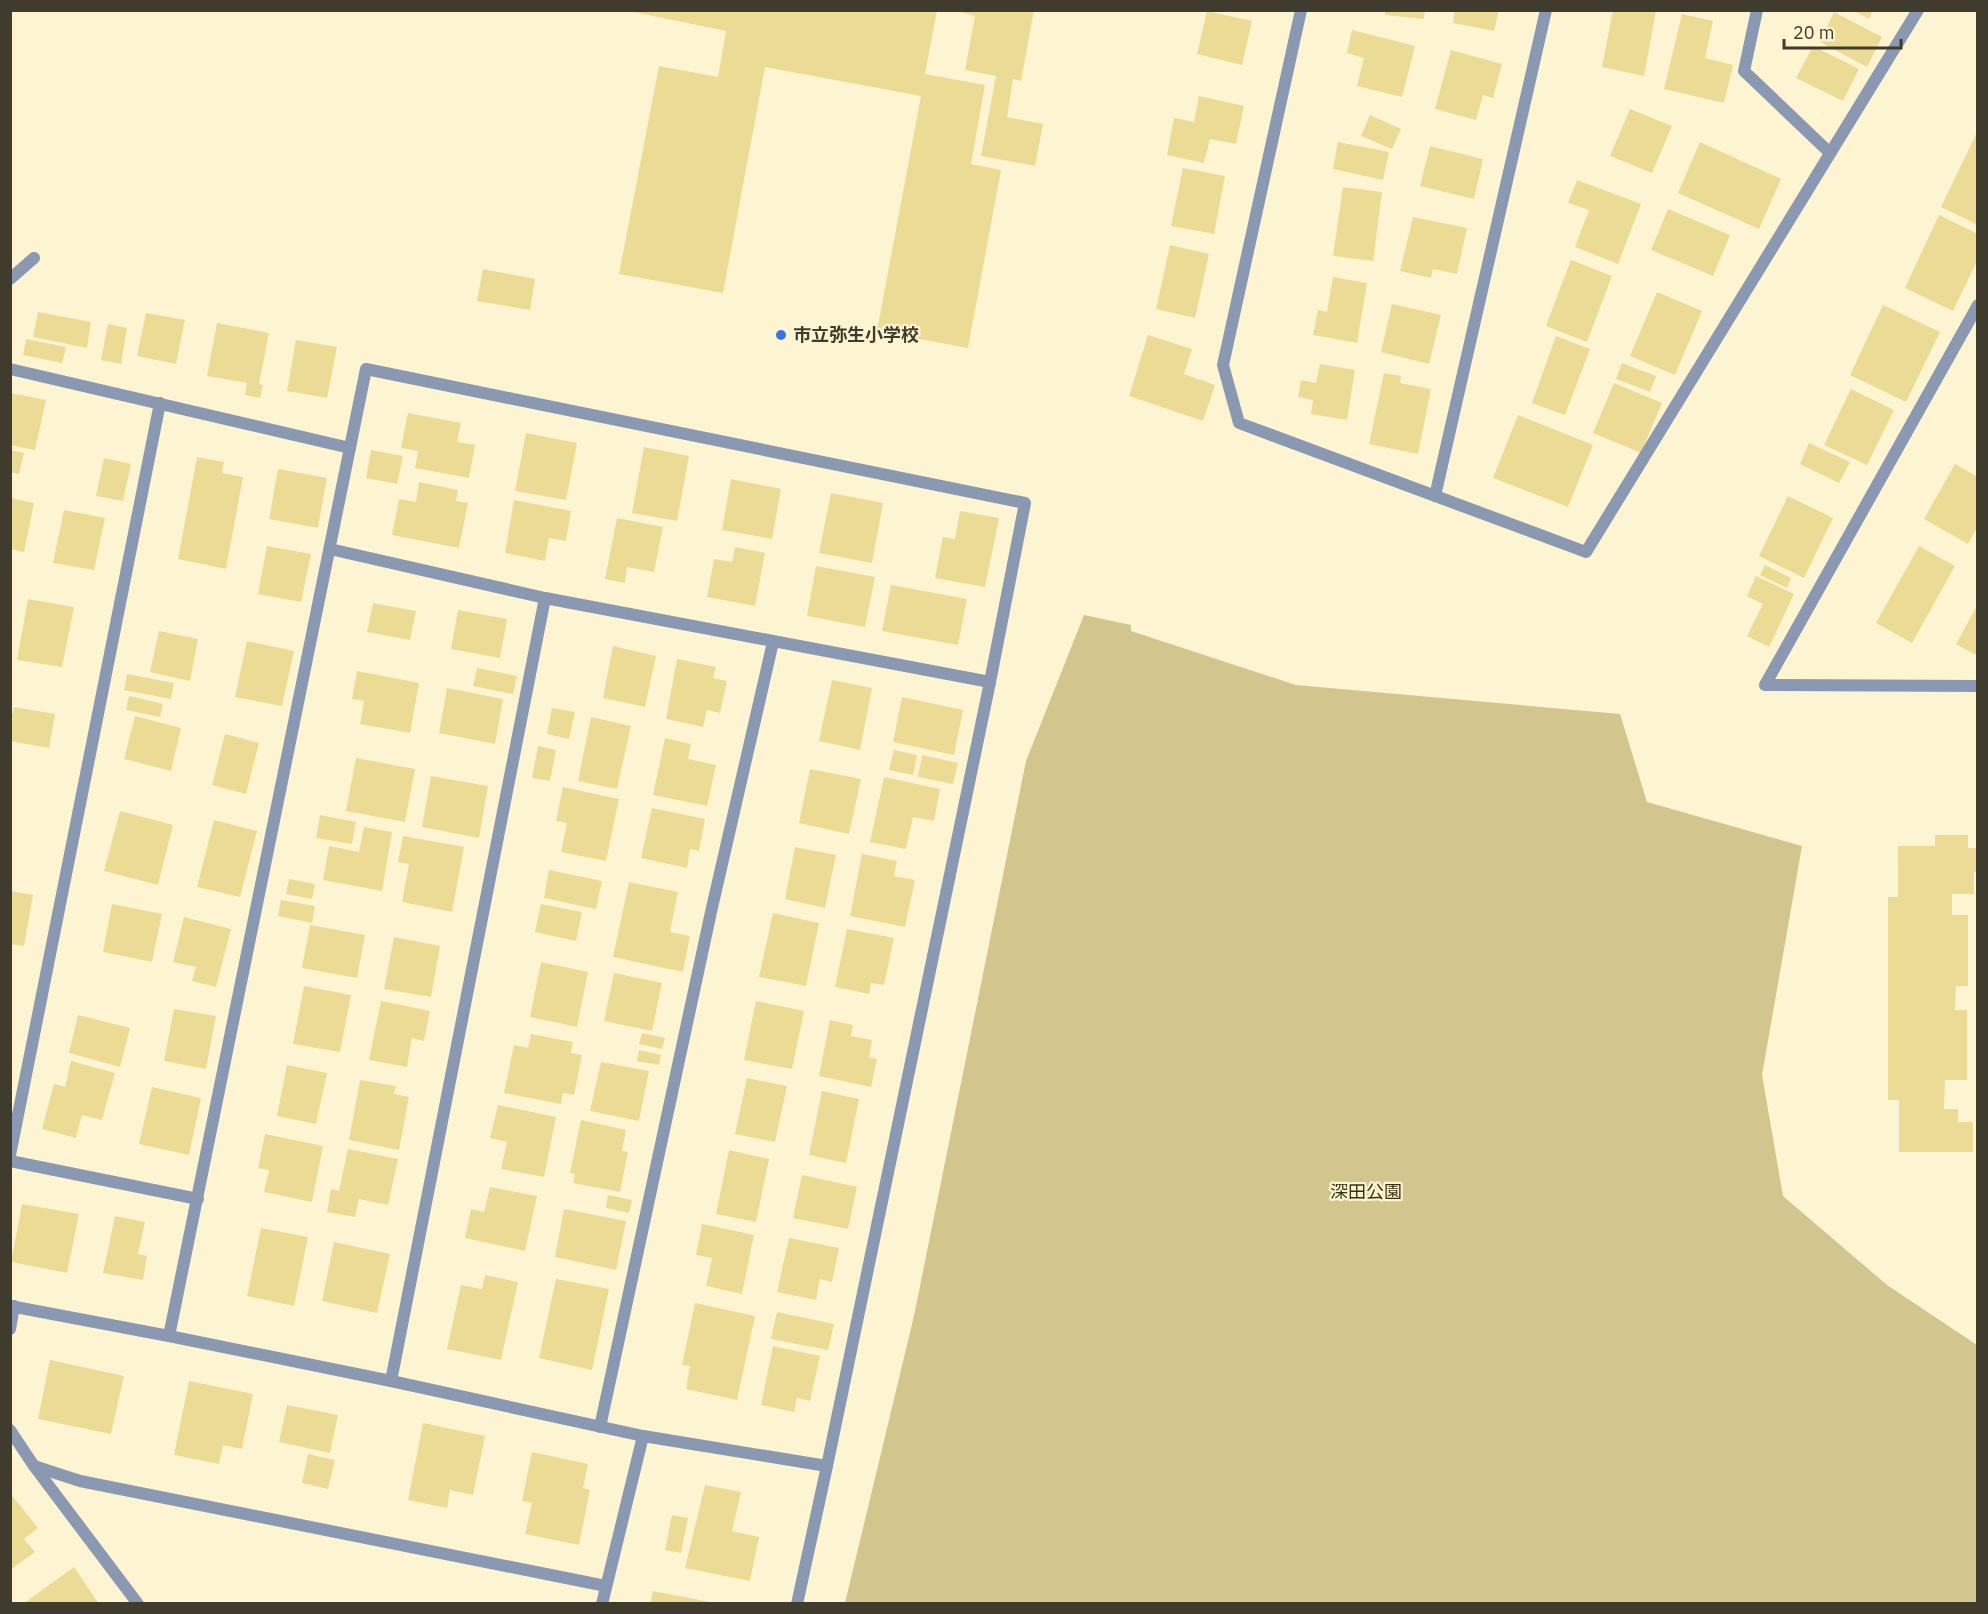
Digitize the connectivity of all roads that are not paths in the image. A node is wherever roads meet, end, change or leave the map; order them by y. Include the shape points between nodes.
1 (1300, 10) edge
2 (1546, 10) edge
3 (1757, 10) edge
4 (1918, 10) edge
5 (1830, 153) junction
6 (34, 258) dead end
7 (10, 279) edge
8 (1977, 305) edge
9 (10, 369) edge
10 (160, 403) junction
11 (350, 448) junction
12 (1435, 496) junction
13 (330, 549) junction
14 (545, 598) junction
15 (773, 642) junction
16 (990, 682) junction
17 (1977, 686) edge
18 (10, 1155) edge
19 (10, 1161) edge
20 (198, 1199) junction
21 (12, 1306) edge
22 (10, 1329) edge
23 (170, 1336) junction
24 (391, 1381) junction
25 (600, 1427) junction
26 (10, 1430) edge
27 (643, 1436) junction
28 (34, 1466) junction
29 (827, 1466) junction
30 (606, 1586) junction
31 (138, 1604) edge
32 (602, 1604) edge
33 (797, 1604) edge

1 - 12 street via 1223,365 1239,423
2 - 12 street
3 - 5 street via 1744,71
4 - 5 street
5 - 12 street via 1586,552
6 - 7 street
8 - 17 street via 1765,686
9 - 10 street
10 - 11 street
10 - 18 street
11 - 13 street
11 - 16 street via 366,369 1025,503
13 - 14 street
13 - 20 street
14 - 15 street
14 - 24 street
15 - 16 street
15 - 25 street
16 - 29 street
19 - 20 street
20 - 23 street
21 - 22 street
21 - 23 street
23 - 24 street
24 - 25 street
25 - 27 street
26 - 28 street
27 - 29 street
27 - 30 street
28 - 30 street via 80,1481
28 - 31 street
29 - 33 street
30 - 32 street

